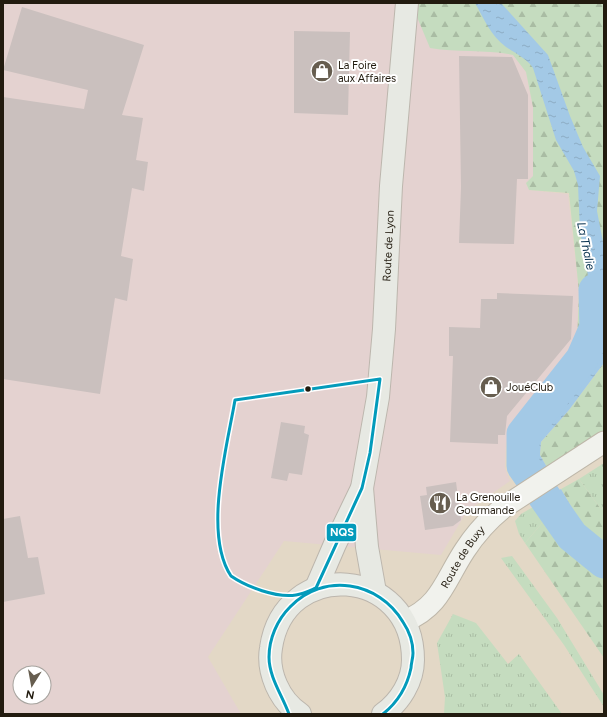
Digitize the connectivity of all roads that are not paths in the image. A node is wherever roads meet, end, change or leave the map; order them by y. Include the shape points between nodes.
1 (407, 3) edge
2 (604, 442) edge
3 (362, 488) junction
4 (316, 588) junction
5 (375, 592) junction
6 (405, 621) junction
7 (405, 691) junction
8 (291, 709) edge
9 (383, 714) edge
10 (405, 714) edge

1 - 3 main road, Route de Lyon via 391,186 379,391
2 - 6 main road, Route de Buxy via 491,518 466,549 429,607
3 - 4 main road, Route de Lyon
3 - 5 main road, Route de Lyon via 367,547
4 - 5 main road via 330,584 345,584
4 - 8 main road via 301,596 284,612 273,634 269,657 273,680
5 - 6 main road via 392,604
6 - 7 main road via 413,643 413,668
7 - 9 main road via 392,708
7 - 10 main road

